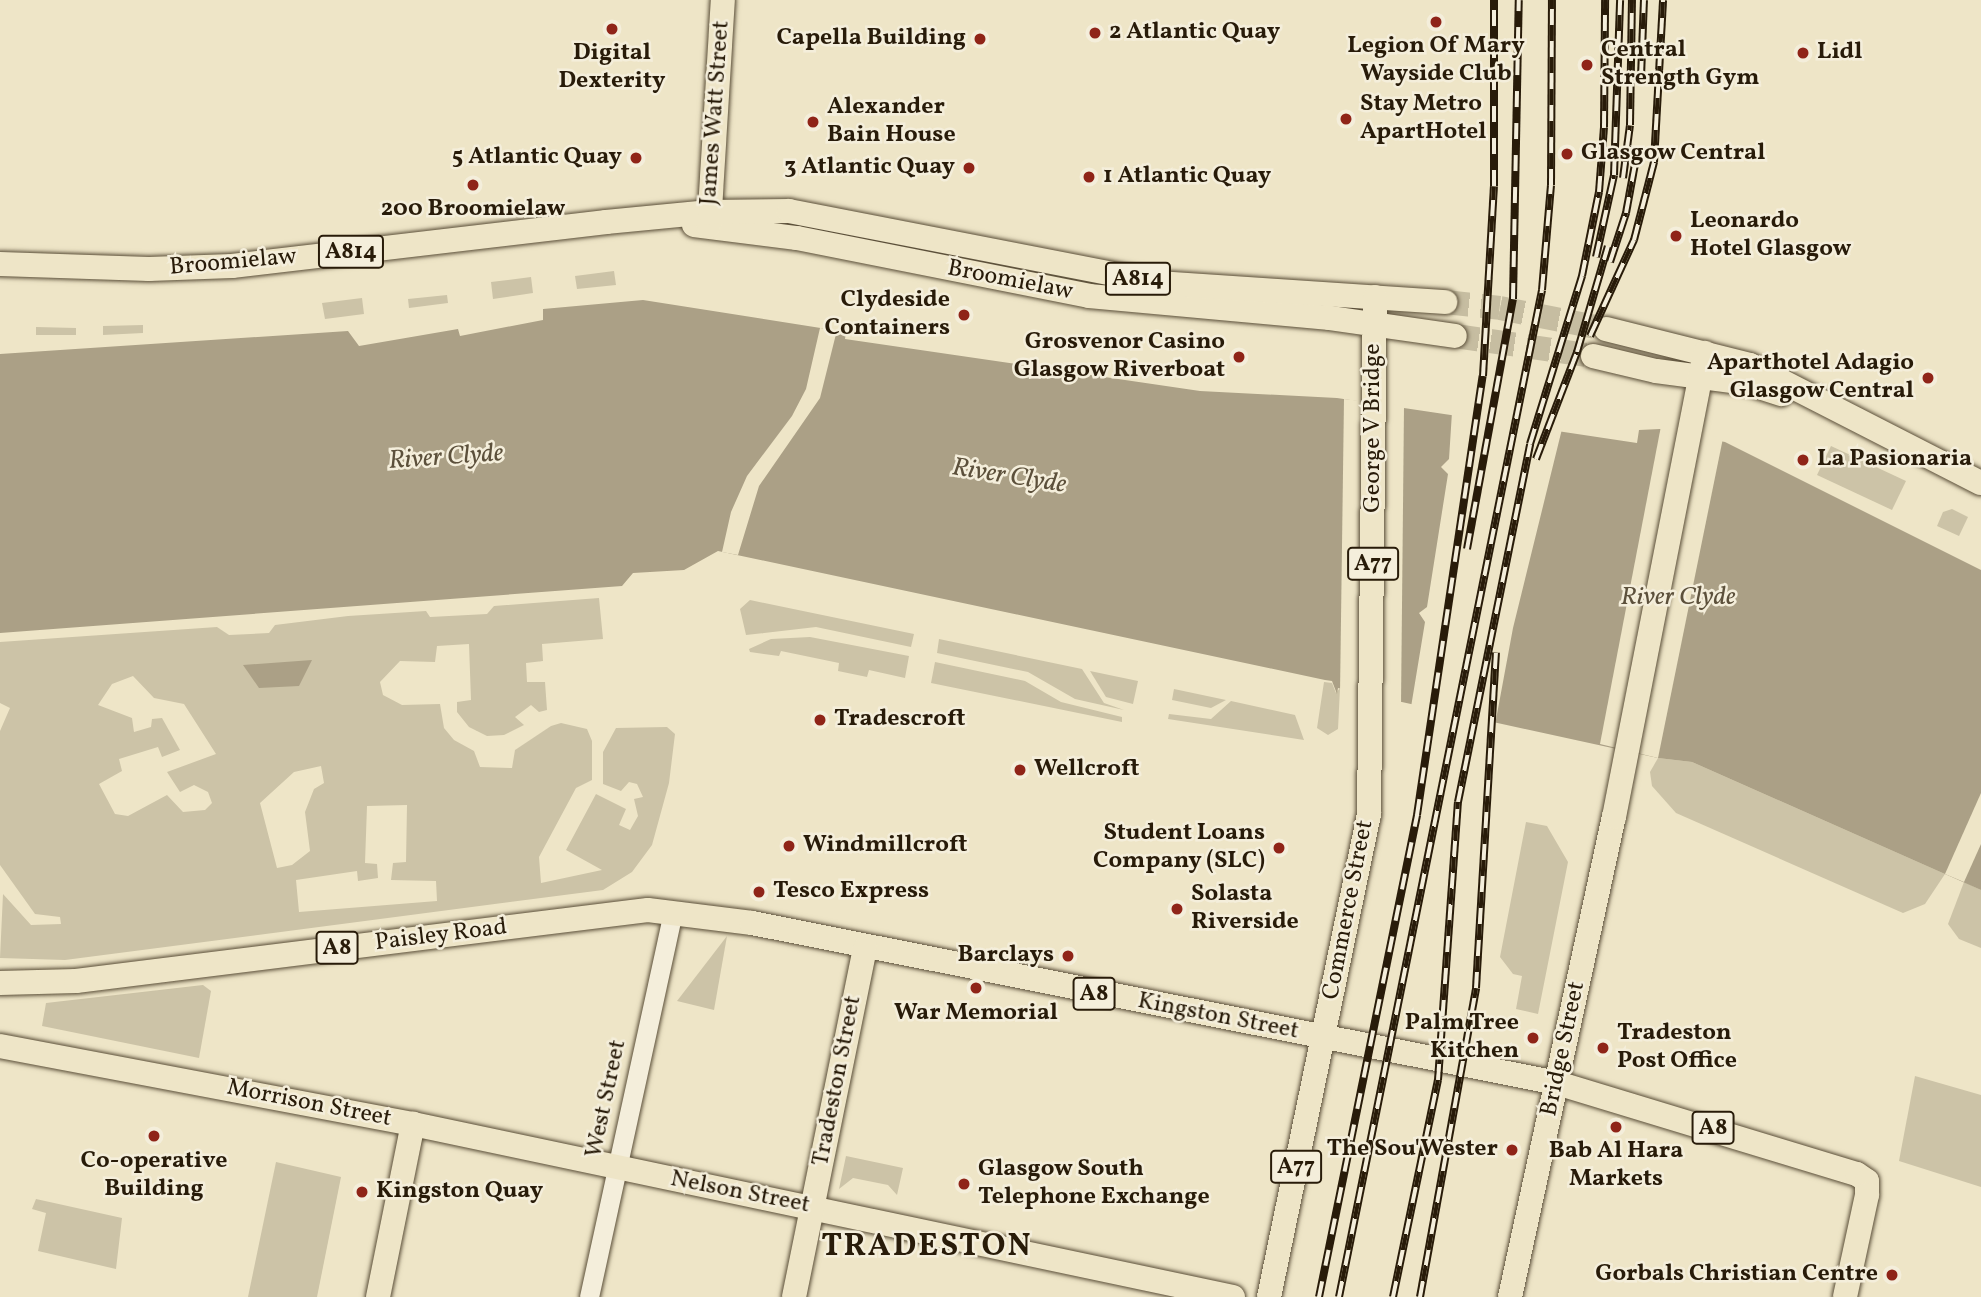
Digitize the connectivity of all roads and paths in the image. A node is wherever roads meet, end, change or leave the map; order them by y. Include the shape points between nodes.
1 (723, 0) edge
2 (710, 220) junction
3 (0, 264) edge
4 (1375, 297) junction
5 (1445, 302) tunnel mouth
6 (1375, 325) junction
7 (1606, 329) tunnel mouth
8 (1455, 336) tunnel mouth
9 (1705, 353) junction
10 (1593, 356) tunnel mouth
11 (1701, 378) junction
12 (1838, 414) junction
13 (1981, 483) edge
14 (1371, 760) joint
15 (673, 911) junction
16 (865, 948) junction
17 (0, 983) edge
18 (1324, 1037) junction
19 (0, 1046) edge
20 (1557, 1083) junction
21 (413, 1124) junction
22 (617, 1167) junction
23 (812, 1207) junction
24 (378, 1297) edge
25 (589, 1297) edge
26 (794, 1297) edge
27 (1233, 1297) edge
28 (1269, 1297) edge
29 (1510, 1297) edge
30 (1845, 1297) edge

1 - 2 main road, James Watt Street
2 - 3 main road, Broomielaw / A814 via 652,218 232,266 149,269
2 - 4 main road, Broomielaw / A814 via 806,213 1158,283
2 - 6 main road, Broomielaw / A814 via 1101,298
4 - 5 main road, Broomielaw / A814
4 - 6 main road, George V Bridge / A77
6 - 8 main road, Broomielaw / A814
6 - 14 main road, George V Bridge / A77
7 - 9 main road
9 - 11 main road, Bridge Street
9 - 12 main road via 1750,365
10 - 11 main road
11 - 12 main road via 1747,383
11 - 20 main road, Bridge Street
12 - 13 main road
14 - 18 main road, Commerce Street / A77 via 1369,814
15 - 16 main road, Kingston Street / A8
15 - 17 main road, Paisley Road / A8 via 648,910 76,981
15 - 22 street, West Street
16 - 18 main road, Kingston Street / A8
16 - 23 main road, Tradeston Street
18 - 20 main road, Kingston Street / A8
18 - 28 main road, Commerce Street / A77
19 - 21 main road, Morrison Street
20 - 29 main road, Bridge Street
20 - 30 main road, A8 via 1736,1135 1867,1181
21 - 22 main road, Morrison Street
21 - 24 main road
22 - 23 main road, Nelson Street
22 - 25 street, West Street
23 - 26 main road, Tradeston Street
23 - 27 main road, Nelson Street

